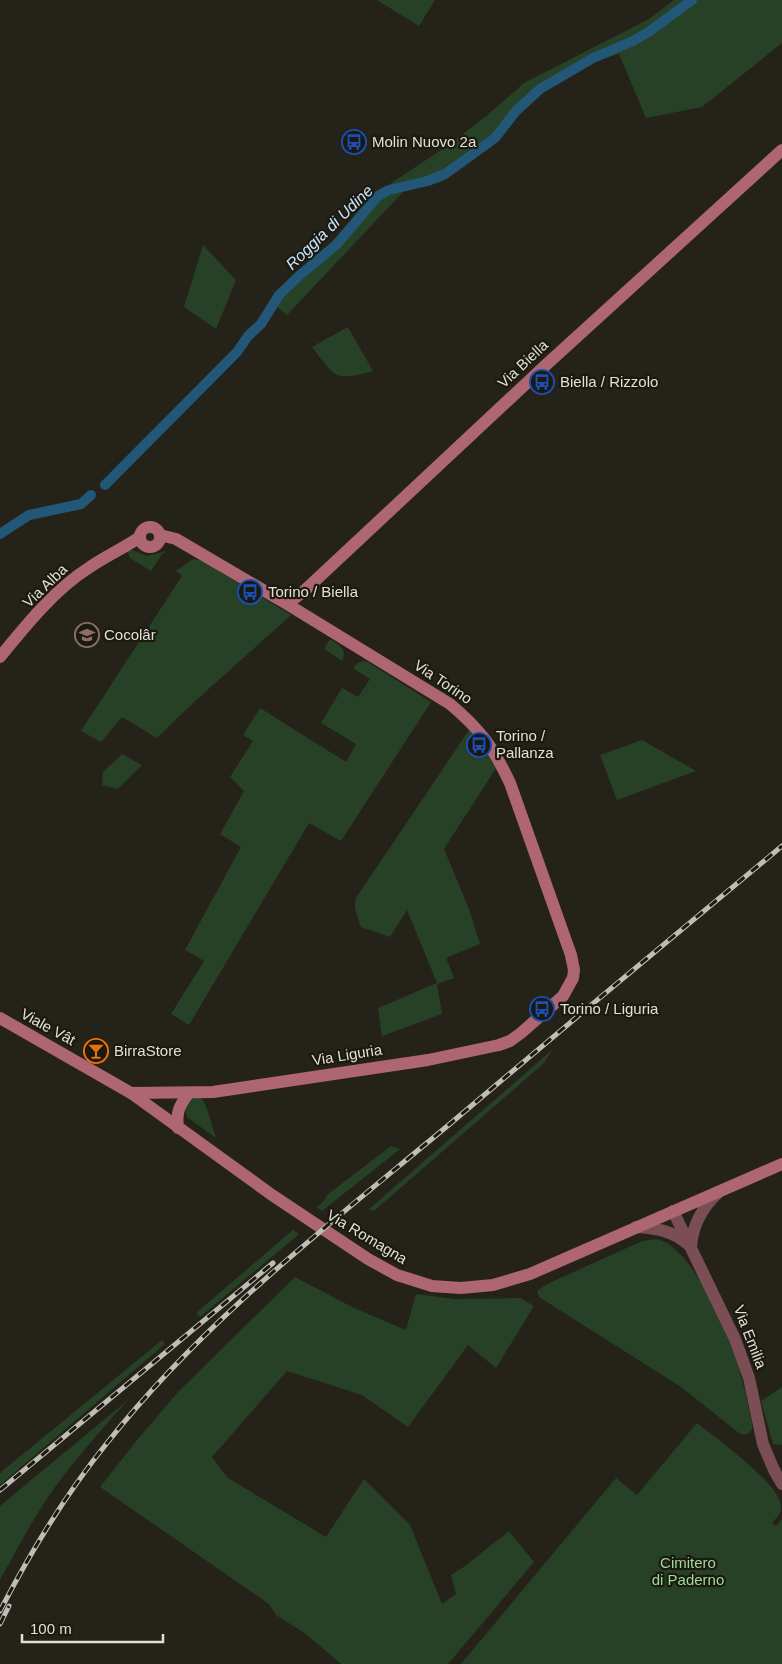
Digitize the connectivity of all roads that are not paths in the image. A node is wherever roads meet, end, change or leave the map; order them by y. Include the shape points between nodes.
1 (782, 150) edge
2 (159, 539) junction
3 (142, 541) junction
4 (287, 604) junction
5 (0, 658) edge
6 (0, 1018) edge
7 (510, 1041) joint
8 (131, 1093) junction
9 (188, 1094) junction
10 (178, 1128) junction
11 (782, 1164) edge
12 (722, 1189) junction
13 (673, 1211) junction
14 (635, 1227) junction
15 (691, 1246) junction
16 (782, 1484) edge

1 - 4 main road, Via Biella
2 - 3 main road via 152,548
2 - 3 main road via 156,529 148,527 143,530
2 - 4 main road, Via Torino via 182,542
3 - 5 main road, Via Alba via 122,549 72,580
4 - 7 main road, Via Torino via 450,704 486,738 499,760 510,783 574,970 564,996
6 - 8 main road, Viale Vât
7 - 9 main road, Via Liguria via 428,1060
8 - 9 main road, Via Liguria
8 - 10 main road, Via Romagna
9 - 10 main road via 178,1109
10 - 14 main road, Via Romagna via 368,1259 397,1275 432,1286 472,1288 511,1281 552,1266
11 - 12 main road, Via Romagna
12 - 13 main road, Via Romagna
12 - 15 street via 699,1217
13 - 14 main road, Via Romagna
13 - 15 street, Via Emilia
14 - 15 street via 670,1232
15 - 16 street, Via Emilia via 739,1350 763,1444

